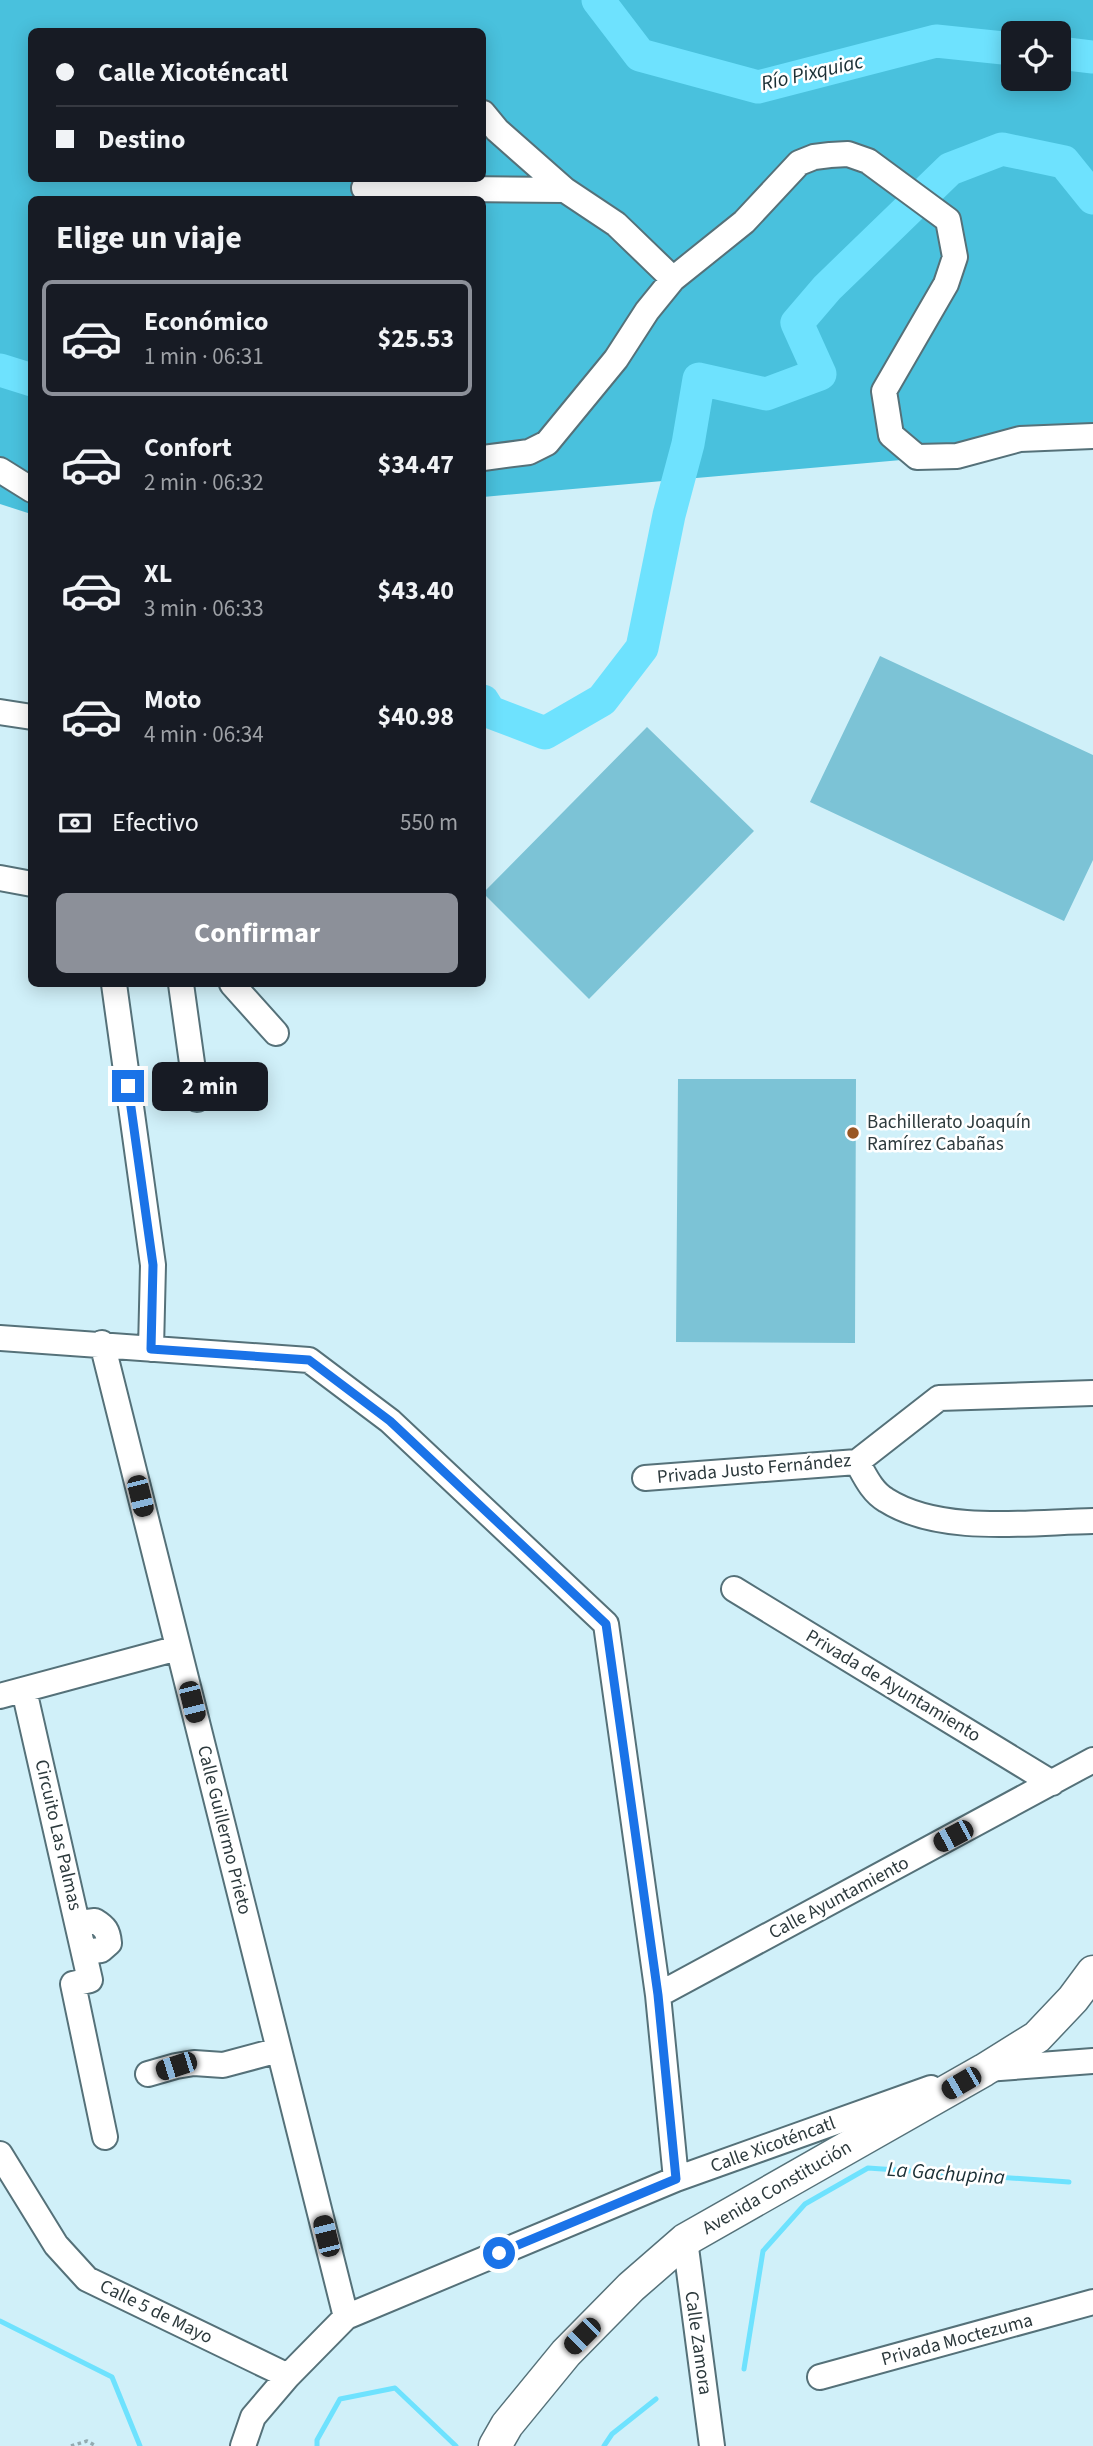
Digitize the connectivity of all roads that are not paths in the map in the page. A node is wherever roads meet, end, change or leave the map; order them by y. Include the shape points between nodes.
1 (486, 117) edge
2 (364, 188) dead end
3 (565, 190) junction
4 (673, 279) junction
5 (1093, 436) edge
6 (486, 458) edge
7 (0, 470) edge
8 (28, 488) edge
9 (0, 712) edge
10 (28, 716) edge
11 (0, 878) edge
12 (28, 883) edge
13 (114, 987) edge
14 (180, 987) edge
15 (235, 987) edge
16 (276, 1033) dead end
17 (197, 1099) dead end
18 (0, 1338) edge
19 (102, 1343) junction
20 (151, 1349) junction
21 (1093, 1392) edge
22 (857, 1462) junction
23 (645, 1478) dead end
24 (1093, 1521) edge
25 (734, 1589) dead end
26 (178, 1648) junction
27 (24, 1690) junction
28 (0, 1696) edge
29 (1093, 1760) edge
30 (1052, 1783) junction
31 (1093, 1972) edge
32 (658, 1995) junction
33 (279, 2050) junction
34 (1093, 2061) edge
35 (984, 2070) junction
36 (148, 2074) dead end
37 (105, 2137) dead end
38 (0, 2154) edge
39 (676, 2179) junction
40 (685, 2241) junction
41 (1093, 2302) edge
42 (346, 2317) junction
43 (288, 2376) junction
44 (820, 2378) dead end
45 (501, 2435) edge
46 (243, 2446) edge
47 (712, 2446) edge

1 - 3 street
2 - 3 street
3 - 4 street via 616,224
4 - 5 street via 744,222 807,160 848,154 868,161 948,220 955,257 946,284 884,391 891,435 917,457 957,456 1020,439
4 - 6 street via 616,359 547,443 529,452
7 - 8 street
9 - 10 street
11 - 12 street
13 - 20 street via 153,1265
14 - 17 street
15 - 16 street
18 - 19 street
19 - 20 street
19 - 26 street, Calle Guillermo Prieto
20 - 32 street via 309,1360 390,1421 606,1624
21 - 22 street, Privada Justo Fernández via 939,1398
22 - 23 street, Privada Justo Fernández
22 - 24 street via 885,1500 943,1520
25 - 30 street, Privada de Ayuntamiento
26 - 27 street
26 - 33 street, Calle Guillermo Prieto
27 - 28 street
27 - 37 street, Circuito Las Palmas via 90,1980 73,1984
29 - 30 street, Calle Ayuntamiento
30 - 32 street, Calle Ayuntamiento
31 - 35 main road, Avenida Constitución via 1037,2037
32 - 39 street
33 - 36 street via 223,2065 194,2063
33 - 42 street, Calle Guillermo Prieto
34 - 35 street, Calle Xicoténcatl
35 - 39 street, Calle Xicoténcatl
35 - 40 main road, Avenida Constitución
38 - 43 street, Calle 5 de Mayo via 56,2245 87,2278
39 - 42 street, Calle Xicoténcatl
40 - 45 main road, Avenida Constitución via 631,2287 566,2353
40 - 47 street, Calle Zamora
41 - 44 street, Privada Moctezuma
42 - 43 street
43 - 46 street via 253,2417

